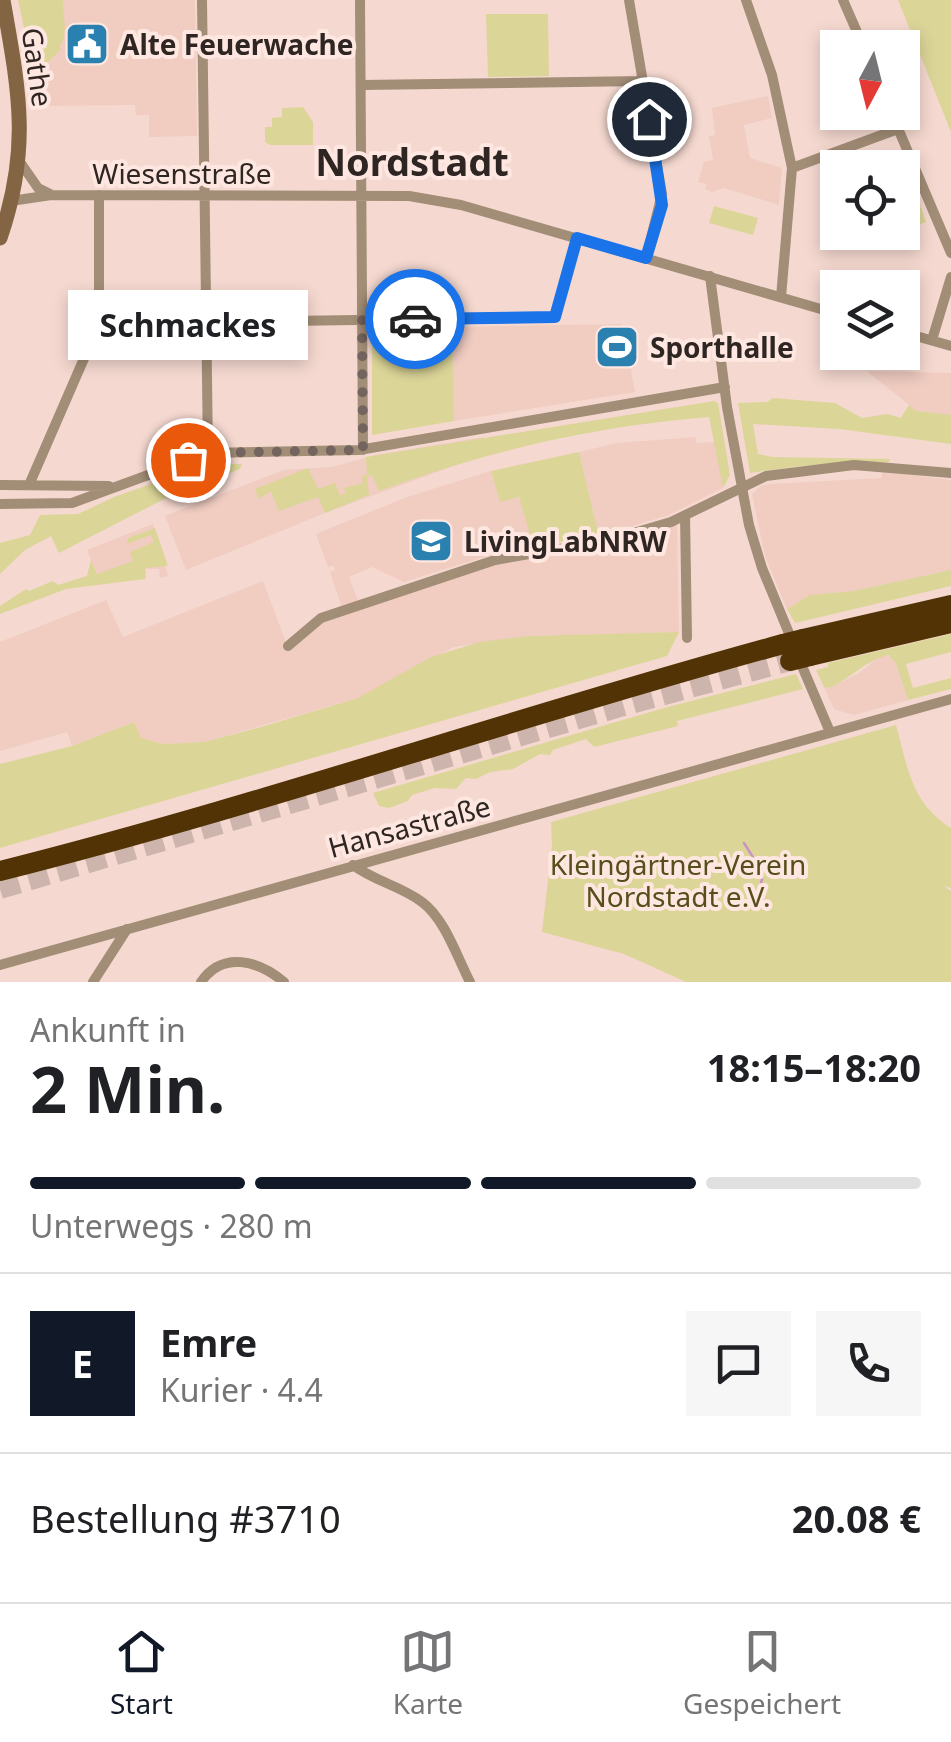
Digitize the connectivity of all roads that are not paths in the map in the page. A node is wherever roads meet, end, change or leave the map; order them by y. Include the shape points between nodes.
1 (3, 0) edge
2 (202, 0) edge
3 (360, 0) edge
4 (629, 0) edge
5 (746, 0) edge
6 (844, 0) edge
7 (856, 30) edge
8 (643, 81) junction
9 (361, 85) junction
10 (895, 130) edge
11 (898, 130) edge
12 (20, 162) junction
13 (792, 168) junction
14 (50, 195) junction
15 (99, 195) junction
16 (205, 196) junction
17 (362, 196) junction
18 (12, 201) junction
19 (0, 238) edge
20 (577, 238) junction
21 (951, 253) edge
22 (646, 258) junction
23 (710, 276) junction
24 (951, 277) edge
25 (725, 281) junction
26 (781, 297) junction
27 (712, 306) junction
28 (820, 309) edge
29 (362, 320) junction
30 (206, 323) junction
31 (98, 324) junction
32 (920, 337) edge
33 (932, 340) junction
34 (951, 346) edge
35 (725, 387) junction
36 (363, 450) junction
37 (208, 453) junction
38 (951, 473) edge
39 (2, 485) edge
40 (29, 485) junction
41 (114, 486) junction
42 (742, 487) junction
43 (0, 504) edge
44 (686, 515) junction
45 (951, 605) edge
46 (951, 623) edge
47 (688, 638) dead end
48 (288, 646) dead end
49 (796, 650) junction
50 (951, 698) edge
51 (830, 732) junction
52 (353, 865) junction
53 (0, 871) edge
54 (127, 928) junction
55 (0, 965) edge
56 (93, 982) edge
57 (202, 982) edge
58 (284, 982) edge
59 (470, 982) edge

1 - 12 main road, Gathe via 20,97
2 - 16 street
3 - 9 street
4 - 8 street
5 - 13 street via 772,75
6 - 7 street
8 - 9 street
8 - 22 street via 662,194
9 - 17 street
10 - 13 street
11 - 21 street
12 - 14 street
12 - 18 main road, Gathe
13 - 26 street
14 - 15 street, Wiesenstraße
14 - 18 street, Wiesenstraße
15 - 16 street, Wiesenstraße
15 - 31 street
16 - 17 street, Wiesenstraße
16 - 30 street
17 - 20 street, Wiesenstraße via 438,200
17 - 29 street
18 - 19 main road, Gathe
20 - 22 street, Wiesenstraße
20 - 29 street via 555,317
22 - 23 street, Wiesenstraße
23 - 25 street, Wiesenstraße
23 - 27 street
24 - 33 street
25 - 26 street, Wiesenstraße
25 - 27 street
26 - 28 street, Wiesenstraße
27 - 35 street
29 - 30 street
29 - 36 street
30 - 31 street
30 - 37 street
31 - 40 street
32 - 33 street
33 - 34 street
35 - 36 street
35 - 42 street
36 - 37 street
37 - 41 street
38 - 42 street via 826,466
39 - 40 street
40 - 41 street
41 - 43 street via 72,503
42 - 44 street
42 - 51 street via 762,568
44 - 47 street
44 - 48 street via 606,541 495,560 321,618
45 - 49 highway
46 - 49 highway
49 - 53 highway via 626,687
50 - 51 street, Hansastraße
51 - 52 street, Hansastraße
52 - 54 street, Hansastraße
52 - 59 street via 434,913
54 - 55 street, Hansastraße
54 - 56 street
57 - 58 street via 212,970 240,961

